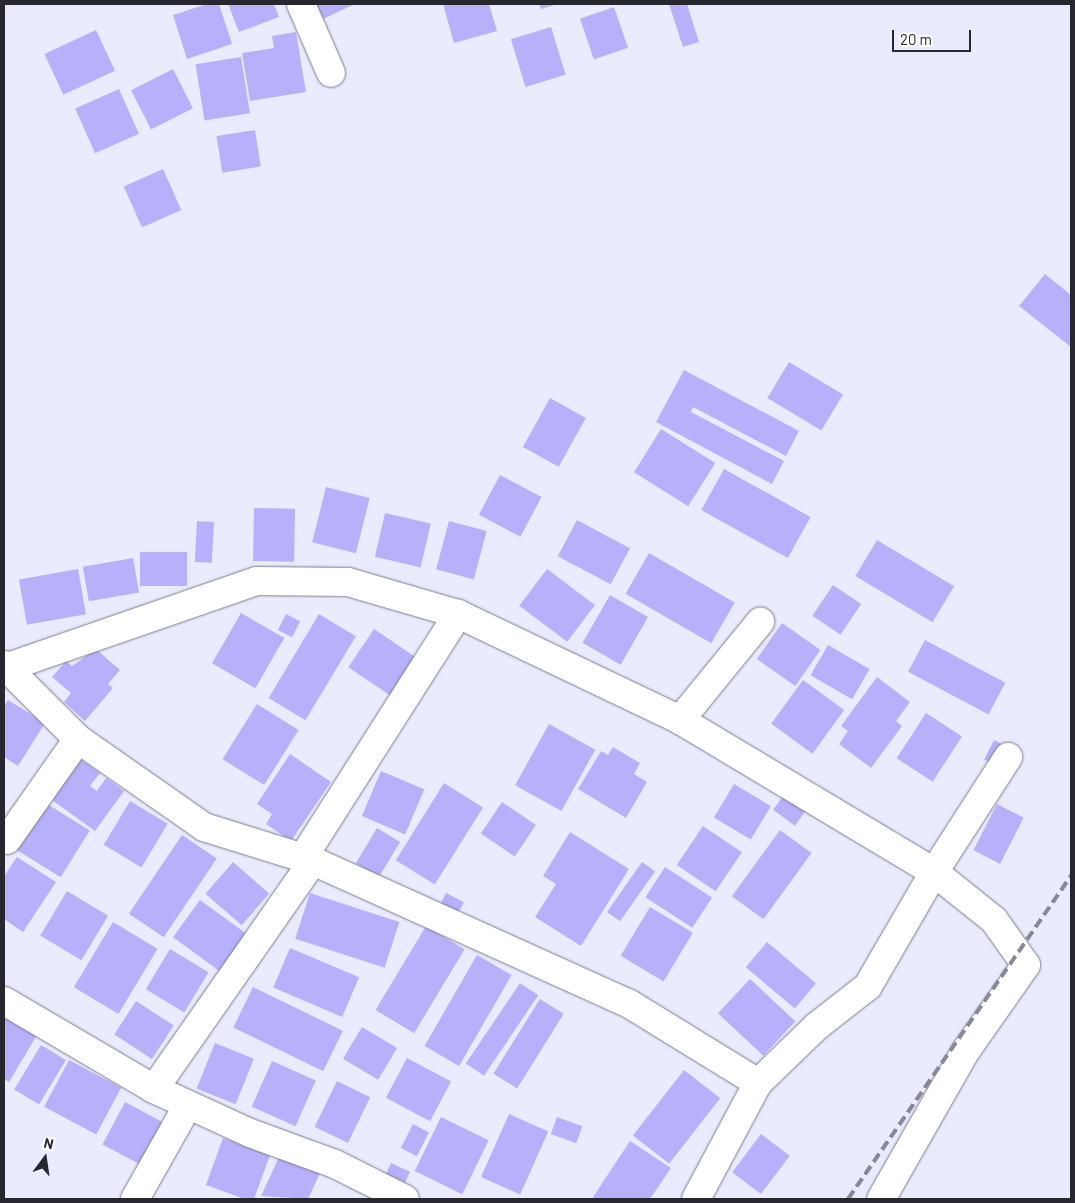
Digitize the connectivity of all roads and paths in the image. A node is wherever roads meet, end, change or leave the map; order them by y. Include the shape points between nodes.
1 (301, 4) edge
2 (331, 73) dead end
3 (458, 614) junction
4 (760, 622) dead end
5 (6, 666) edge
6 (680, 720) junction
7 (78, 739) junction
8 (1008, 756) dead end
9 (7, 840) dead end
10 (309, 858) junction
11 (934, 872) junction
12 (4, 1001) edge
13 (758, 1083) junction
14 (154, 1089) junction
15 (188, 1105) junction
16 (134, 1199) edge
17 (405, 1199) edge
18 (696, 1199) edge
19 (881, 1199) edge

1 - 2 street
3 - 5 street via 348,582 257,581
3 - 6 street
3 - 10 street
4 - 6 street
5 - 7 street
6 - 11 street
7 - 9 street
7 - 10 street via 204,828
8 - 11 street
10 - 13 street via 628,1003
10 - 14 street
11 - 13 street via 868,986 817,1026
11 - 19 street via 994,920 1026,966 965,1052
12 - 14 street
13 - 18 street
14 - 15 street
15 - 16 street
15 - 17 street via 335,1164

